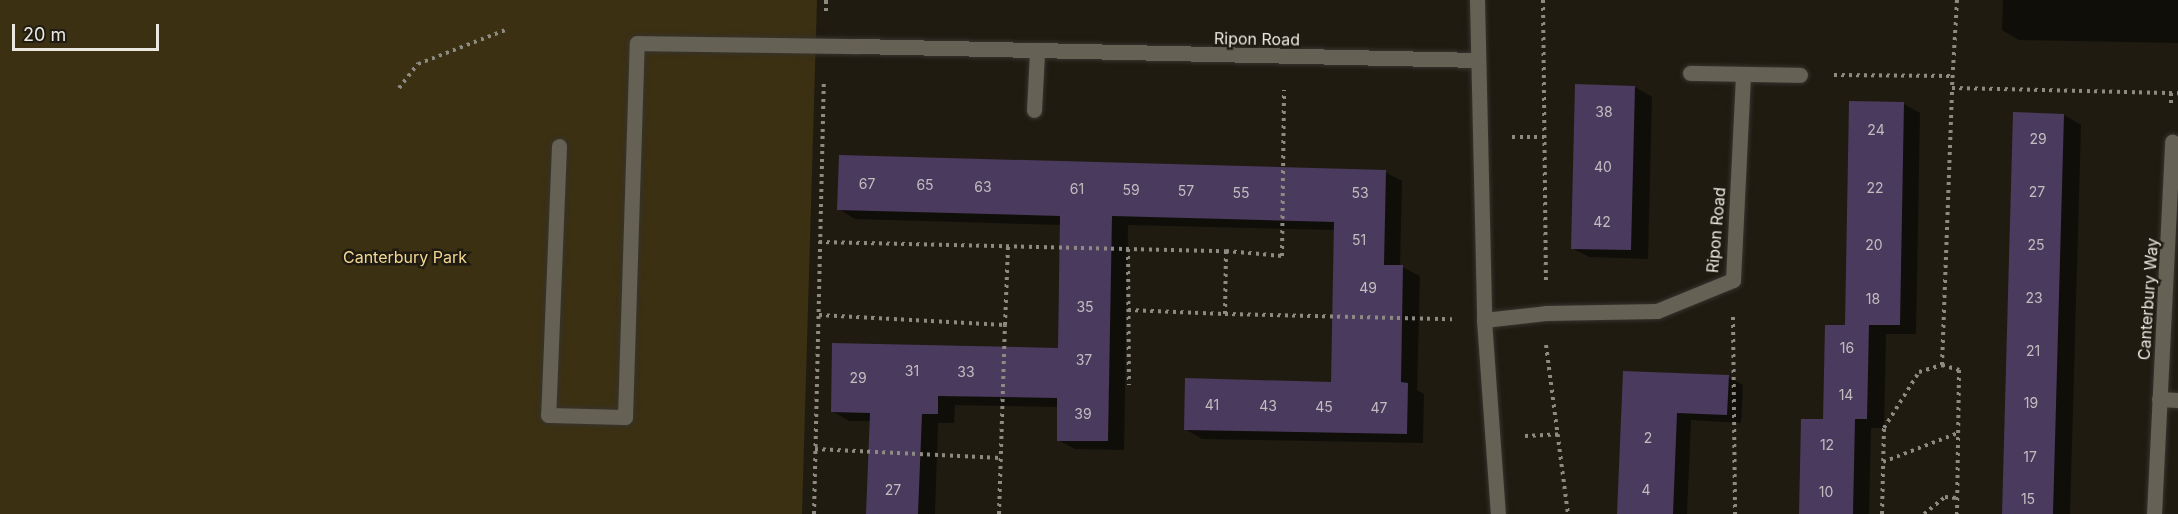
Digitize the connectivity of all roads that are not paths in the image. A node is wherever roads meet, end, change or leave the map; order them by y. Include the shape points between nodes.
1 (1477, 0) edge
2 (1037, 51) junction
3 (1477, 60) junction
4 (1690, 73) dead end
5 (1743, 74) junction
6 (1800, 75) road end
7 (1035, 110) dead end
8 (2172, 141) dead end
9 (559, 146) dead end
10 (2175, 201) edge
11 (1484, 320) junction
12 (2159, 399) junction
13 (2178, 400) edge
14 (1498, 514) edge
15 (2154, 514) edge

1 - 3 street
2 - 3 street, Ripon Road
2 - 7 street
2 - 9 street, Ripon Road via 637,42 625,417 548,415
3 - 11 street
4 - 5 street
5 - 6 street
5 - 11 street, Ripon Road via 1733,280 1657,311 1546,313
8 - 10 street, Canterbury Way
10 - 12 street, Canterbury Way
11 - 14 street
12 - 13 street
12 - 15 street, Canterbury Way

